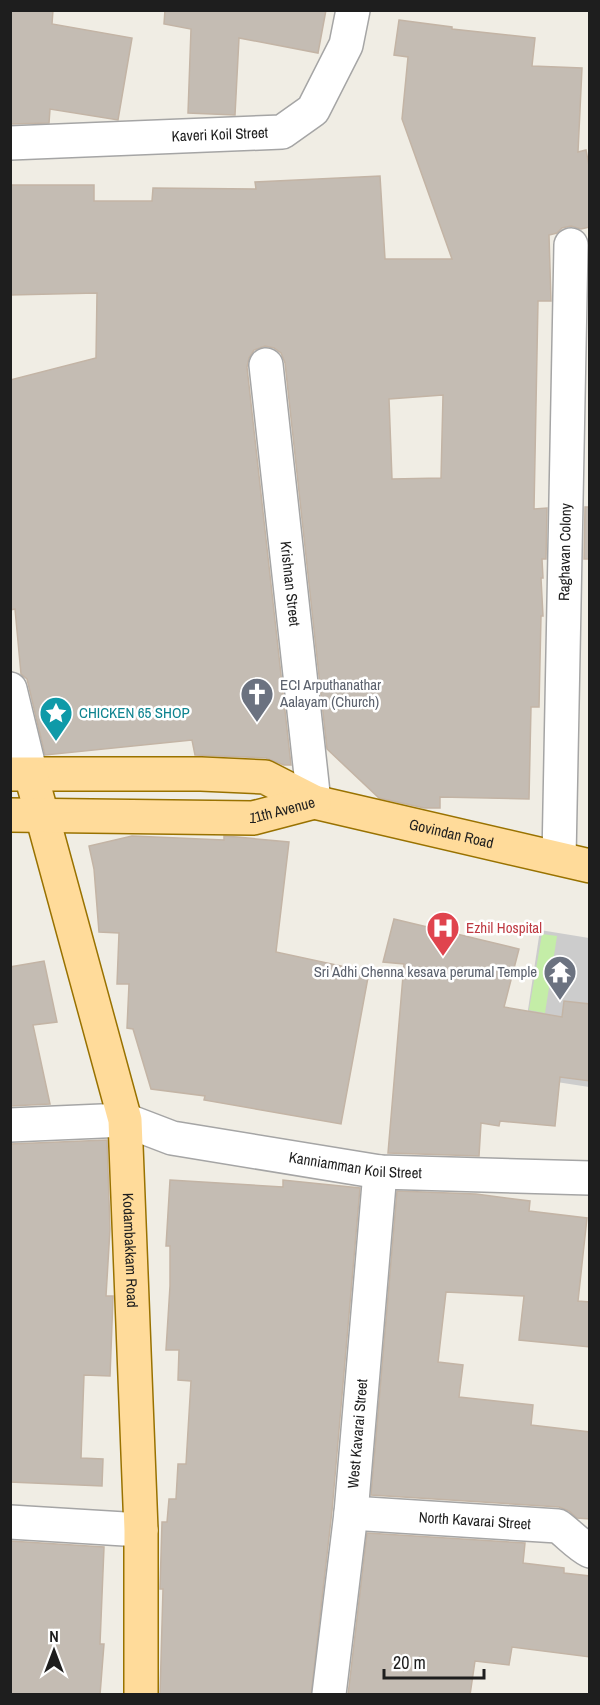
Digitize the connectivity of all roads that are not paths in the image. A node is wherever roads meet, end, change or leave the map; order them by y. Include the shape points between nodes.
1 (353, 10) edge
2 (10, 143) edge
3 (571, 245) dead end
4 (266, 365) dead end
5 (10, 689) edge
6 (21, 775) edge
7 (314, 802) junction
8 (26, 815) edge
9 (574, 862) edge
10 (125, 1120) junction
11 (10, 1125) edge
12 (380, 1172) junction
13 (590, 1178) edge
14 (351, 1513) junction
15 (10, 1522) edge
16 (141, 1530) junction
17 (590, 1551) edge
18 (141, 1695) edge
19 (329, 1695) edge

1 - 2 street, Kaveri Koil Street via 346,45 313,110 282,132
3 - 9 street, Raghavan Colony
4 - 7 street, Krishnan Street
5 - 6 street
6 - 7 main road, 11th Avenue via 265,777
6 - 8 main road, Kodambakkam Road
7 - 8 main road, 11th Avenue via 253,818
7 - 9 main road, Govindan Road
8 - 10 main road, Kodambakkam Road
10 - 11 street
10 - 12 street, Kanniamman Koil Street via 172,1138
10 - 16 main road, Kodambakkam Road
12 - 13 street, Kanniamman Koil Street
12 - 14 street, West Kavarai Street
14 - 17 street, North Kavarai Street via 558,1526
14 - 19 street, West Kavarai Street
15 - 16 street
16 - 18 main road, Kodambakkam Road

